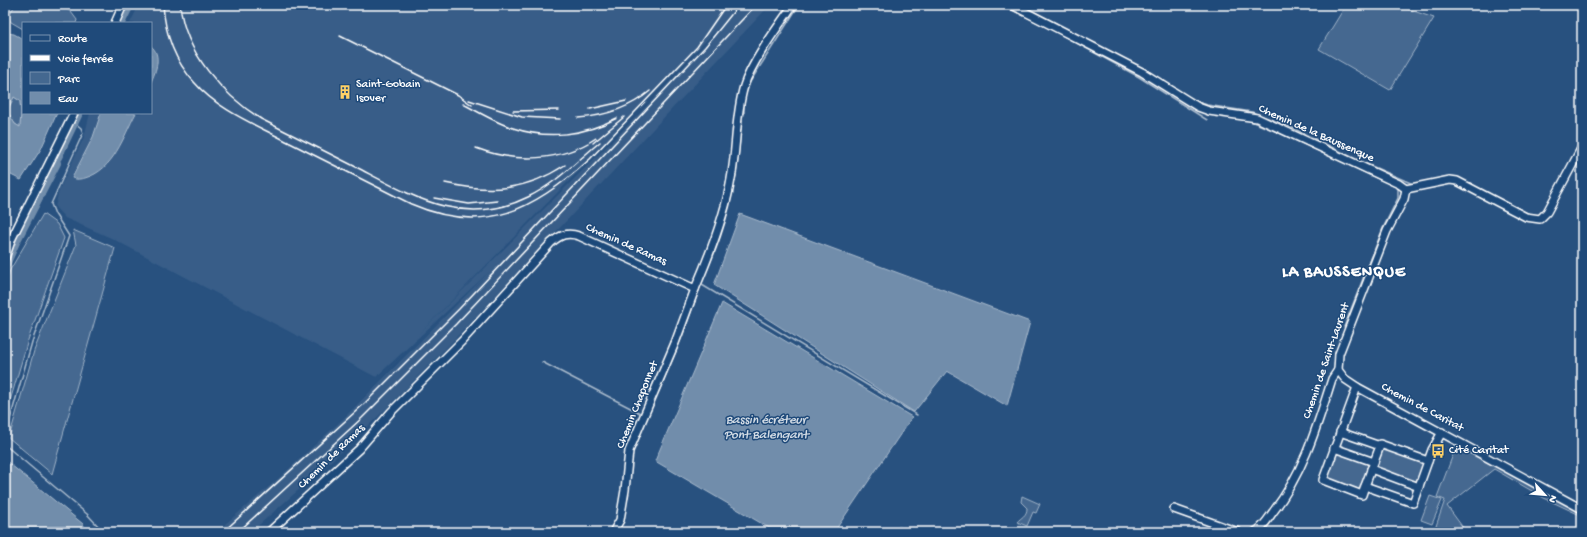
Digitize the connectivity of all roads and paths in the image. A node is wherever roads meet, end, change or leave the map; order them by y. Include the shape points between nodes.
1 (123, 5) edge
2 (793, 5) edge
3 (1012, 5) edge
4 (115, 22) edge
5 (74, 114) edge
6 (1582, 147) edge
7 (1406, 189) junction
8 (5, 258) edge
9 (695, 289) junction
10 (1338, 370) junction
11 (1357, 387) junction
12 (1340, 432) junction
13 (1442, 432) junction
14 (1380, 446) junction
15 (1334, 448) junction
16 (1428, 461) junction
17 (1373, 466) junction
18 (1365, 486) junction
19 (1419, 487) junction
20 (1174, 509) dead end
21 (1582, 509) edge
22 (269, 532) edge
23 (613, 532) edge
24 (1238, 532) edge
25 (1255, 532) edge

1 - 4 street
2 - 9 street via 745,84 731,180 710,251
3 - 7 street, Chemin de la Baussenque via 1142,72 1198,107 1257,118
5 - 8 street via 12,238
6 - 7 street via 1547,212 1540,219 1526,217 1457,181 1450,180
7 - 10 street, Chemin de Saint-Laurent via 1339,354
9 - 22 street, Chemin de Ramas via 579,236 561,235 416,389 391,412 359,449
9 - 23 street, Chemin Chaponnet via 629,451 620,520
10 - 11 street, Chemin de Caritat via 1344,379
10 - 25 street, Chemin de Saint-Laurent via 1332,379 1305,458 1278,507
11 - 12 street
11 - 13 street, Chemin de Caritat
12 - 14 street
12 - 15 street
13 - 16 street
13 - 21 street, Chemin de Caritat
14 - 16 street
14 - 17 street
15 - 17 street
15 - 18 street via 1323,480 1362,495
16 - 19 street
17 - 18 street
17 - 19 street
18 - 19 street via 1413,503
20 - 24 street

